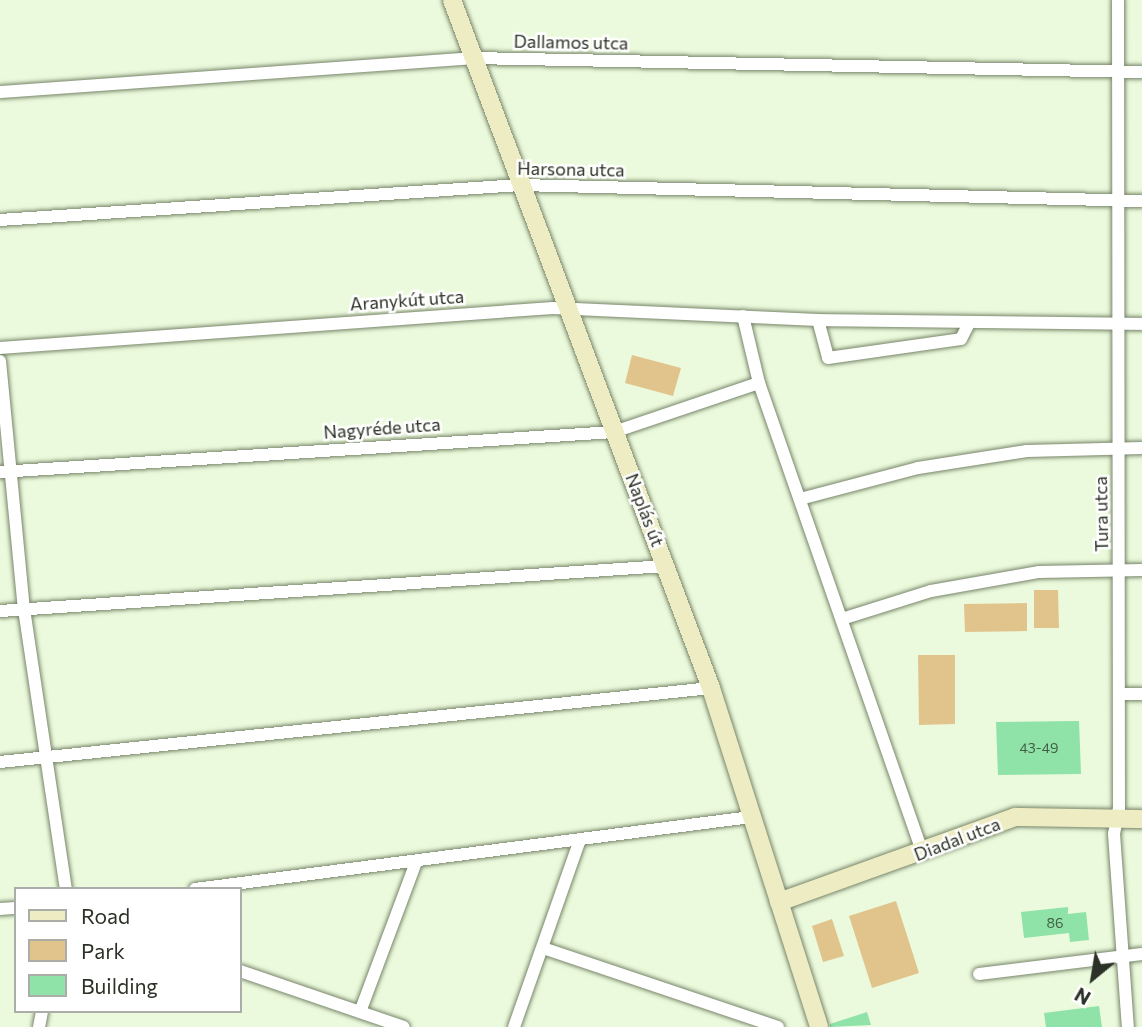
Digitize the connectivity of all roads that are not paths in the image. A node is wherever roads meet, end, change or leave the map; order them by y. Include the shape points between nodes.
1 (452, 0) edge
2 (1118, 0) edge
3 (473, 58) junction
4 (1119, 71) junction
5 (1142, 72) edge
6 (0, 92) edge
7 (520, 184) junction
8 (1117, 199) junction
9 (1142, 201) edge
10 (0, 219) edge
11 (568, 308) junction
12 (743, 316) junction
13 (818, 320) junction
14 (969, 323) junction
15 (1117, 324) junction
16 (1142, 324) edge
17 (0, 348) edge
18 (0, 361) edge
19 (758, 383) junction
20 (614, 432) junction
21 (1118, 447) junction
22 (1142, 447) edge
23 (5, 472) edge
24 (800, 499) junction
25 (666, 566) junction
26 (1119, 569) junction
27 (1142, 569) edge
28 (24, 609) junction
29 (0, 611) edge
30 (845, 618) junction
31 (711, 688) junction
32 (1119, 694) junction
33 (1142, 694) edge
34 (45, 758) junction
35 (0, 762) edge
36 (751, 817) junction
37 (1116, 819) junction
38 (1142, 819) edge
39 (580, 840) junction
40 (923, 853) junction
41 (416, 862) junction
42 (66, 887) edge
43 (210, 887) edge
44 (779, 902) junction
45 (543, 948) junction
46 (1142, 954) edge
47 (1123, 956) junction
48 (242, 972) edge
49 (979, 974) dead end
50 (360, 1012) junction
51 (404, 1027) edge
52 (514, 1027) edge
53 (778, 1027) edge
54 (819, 1027) edge
55 (1128, 1027) edge

1 - 3 street, Naplás út
2 - 4 street, Tura utca
3 - 4 street, Dallamos utca
3 - 6 street, Dallamos utca
3 - 7 street, Naplás út
4 - 5 street, Dallamos utca
4 - 8 street, Tura utca
7 - 8 street, Harsona utca
7 - 10 street, Harsona utca
7 - 11 street, Naplás út
8 - 9 street, Harsona utca
8 - 15 street, Tura utca
11 - 12 street, Aranykút utca
11 - 17 street, Aranykút utca
11 - 20 street, Naplás út
12 - 13 street, Aranykút utca
12 - 19 street
13 - 14 street, Aranykút utca
13 - 14 street via 828,358 961,339
14 - 15 street, Aranykút utca
15 - 16 street, Aranykút utca
15 - 21 street, Tura utca
18 - 23 street
19 - 20 street, Nagyréde utca
19 - 24 street
20 - 23 street, Nagyréde utca
20 - 25 street, Naplás út
21 - 22 street
21 - 24 street via 1027,451 918,468
21 - 26 street, Tura utca
23 - 28 street
24 - 30 street
25 - 28 street
25 - 31 street, Naplás út
26 - 27 street
26 - 30 street via 1039,572 931,591
26 - 32 street, Tura utca
28 - 29 street
28 - 34 street
30 - 40 street
31 - 34 street
31 - 36 street, Naplás út
32 - 33 street
32 - 37 street, Tura utca
34 - 35 street
34 - 42 street
36 - 39 street
36 - 44 street, Naplás út
37 - 38 street, Diadal utca
37 - 40 street, Diadal utca via 1015,817
37 - 47 street, Tura utca
39 - 41 street
39 - 45 street
40 - 44 street, Diadal utca
41 - 43 street
41 - 50 street
44 - 54 street, Naplás út
45 - 52 street
45 - 53 street
46 - 47 street
47 - 49 street
47 - 55 street, Tura utca
48 - 50 street
50 - 51 street

